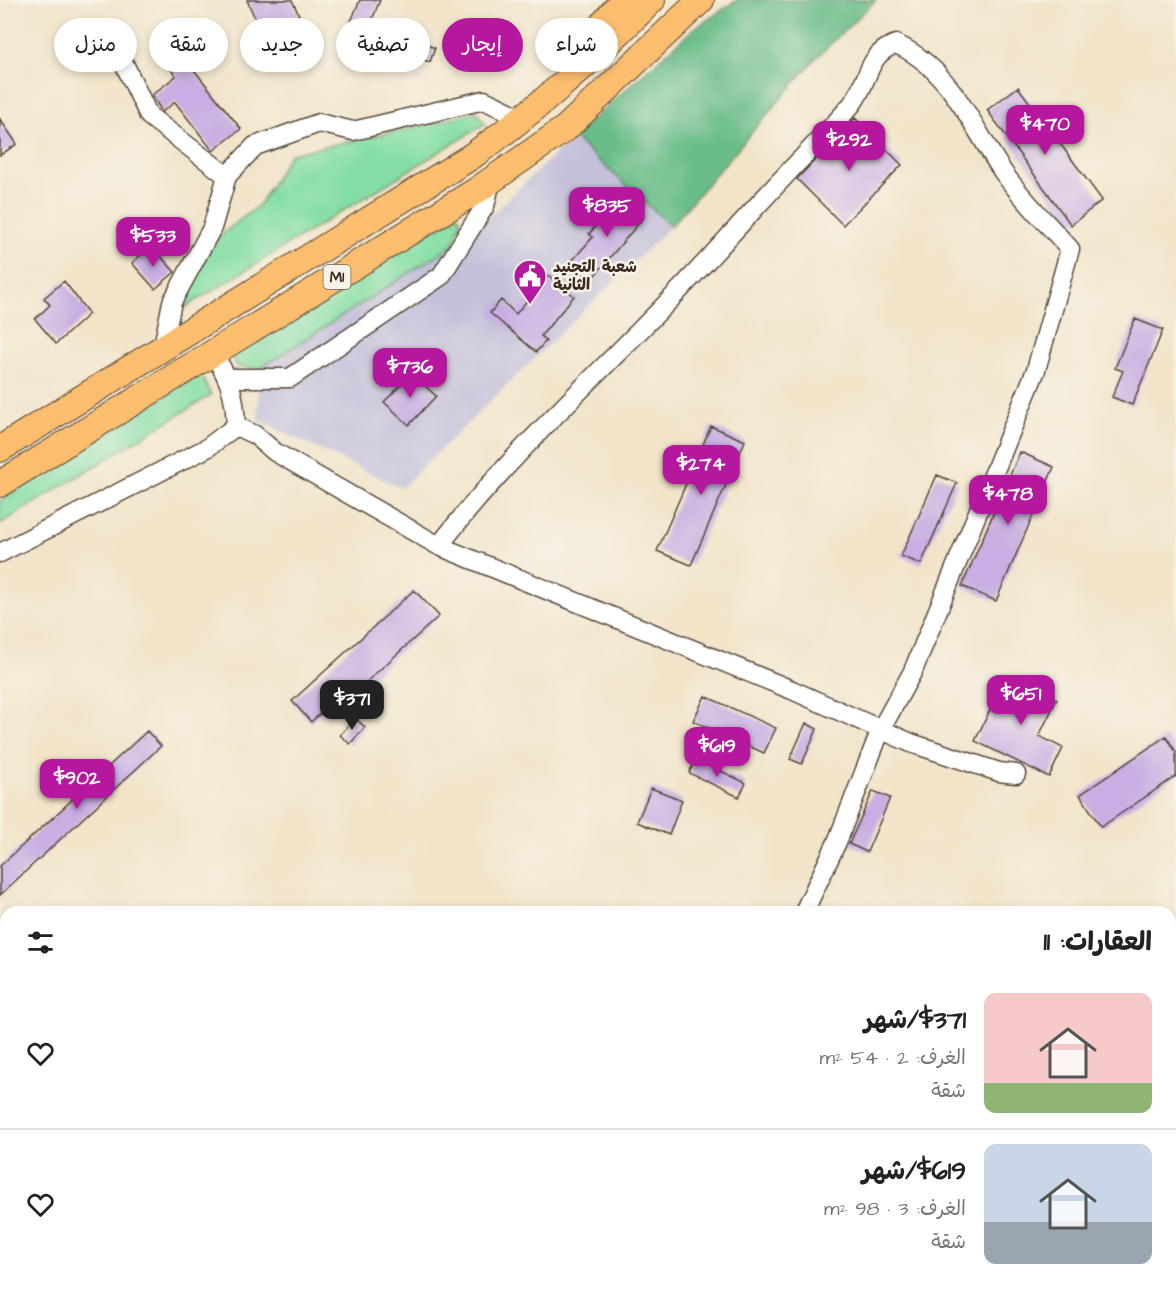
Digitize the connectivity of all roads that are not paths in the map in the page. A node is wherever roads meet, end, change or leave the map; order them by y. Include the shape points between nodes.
1 (623, 0) edge
2 (652, 0) edge
3 (701, 0) edge
4 (711, 0) edge
5 (656, 46) junction
6 (128, 72) edge
7 (524, 119) junction
8 (227, 176) junction
9 (490, 181) junction
10 (164, 346) junction
11 (213, 353) junction
12 (228, 378) junction
13 (236, 426) junction
14 (0, 448) edge
15 (0, 484) edge
16 (439, 546) junction
17 (0, 553) edge
18 (881, 729) junction
19 (1016, 774) dead end
20 (807, 906) edge

1 - 7 highway
2 - 7 highway, M1 via 600,53
3 - 5 highway, M1
4 - 5 highway
5 - 9 highway, M1 via 566,128
6 - 8 street via 149,116
7 - 8 street via 484,100 353,131 319,123 255,146
7 - 10 highway, M1 via 472,156
8 - 10 street via 212,228 172,302
9 - 11 highway, M1
9 - 12 street via 485,206 441,276 290,378
10 - 14 highway, M1
11 - 12 street
11 - 15 highway, M1
12 - 13 street via 235,397
13 - 16 street
13 - 17 street via 207,448
16 - 18 street
16 - 18 street via 572,399 839,119 854,101 874,58 896,44 931,65 1005,174 1070,249 1036,370 913,671
18 - 19 street via 911,743
18 - 20 street via 837,842

